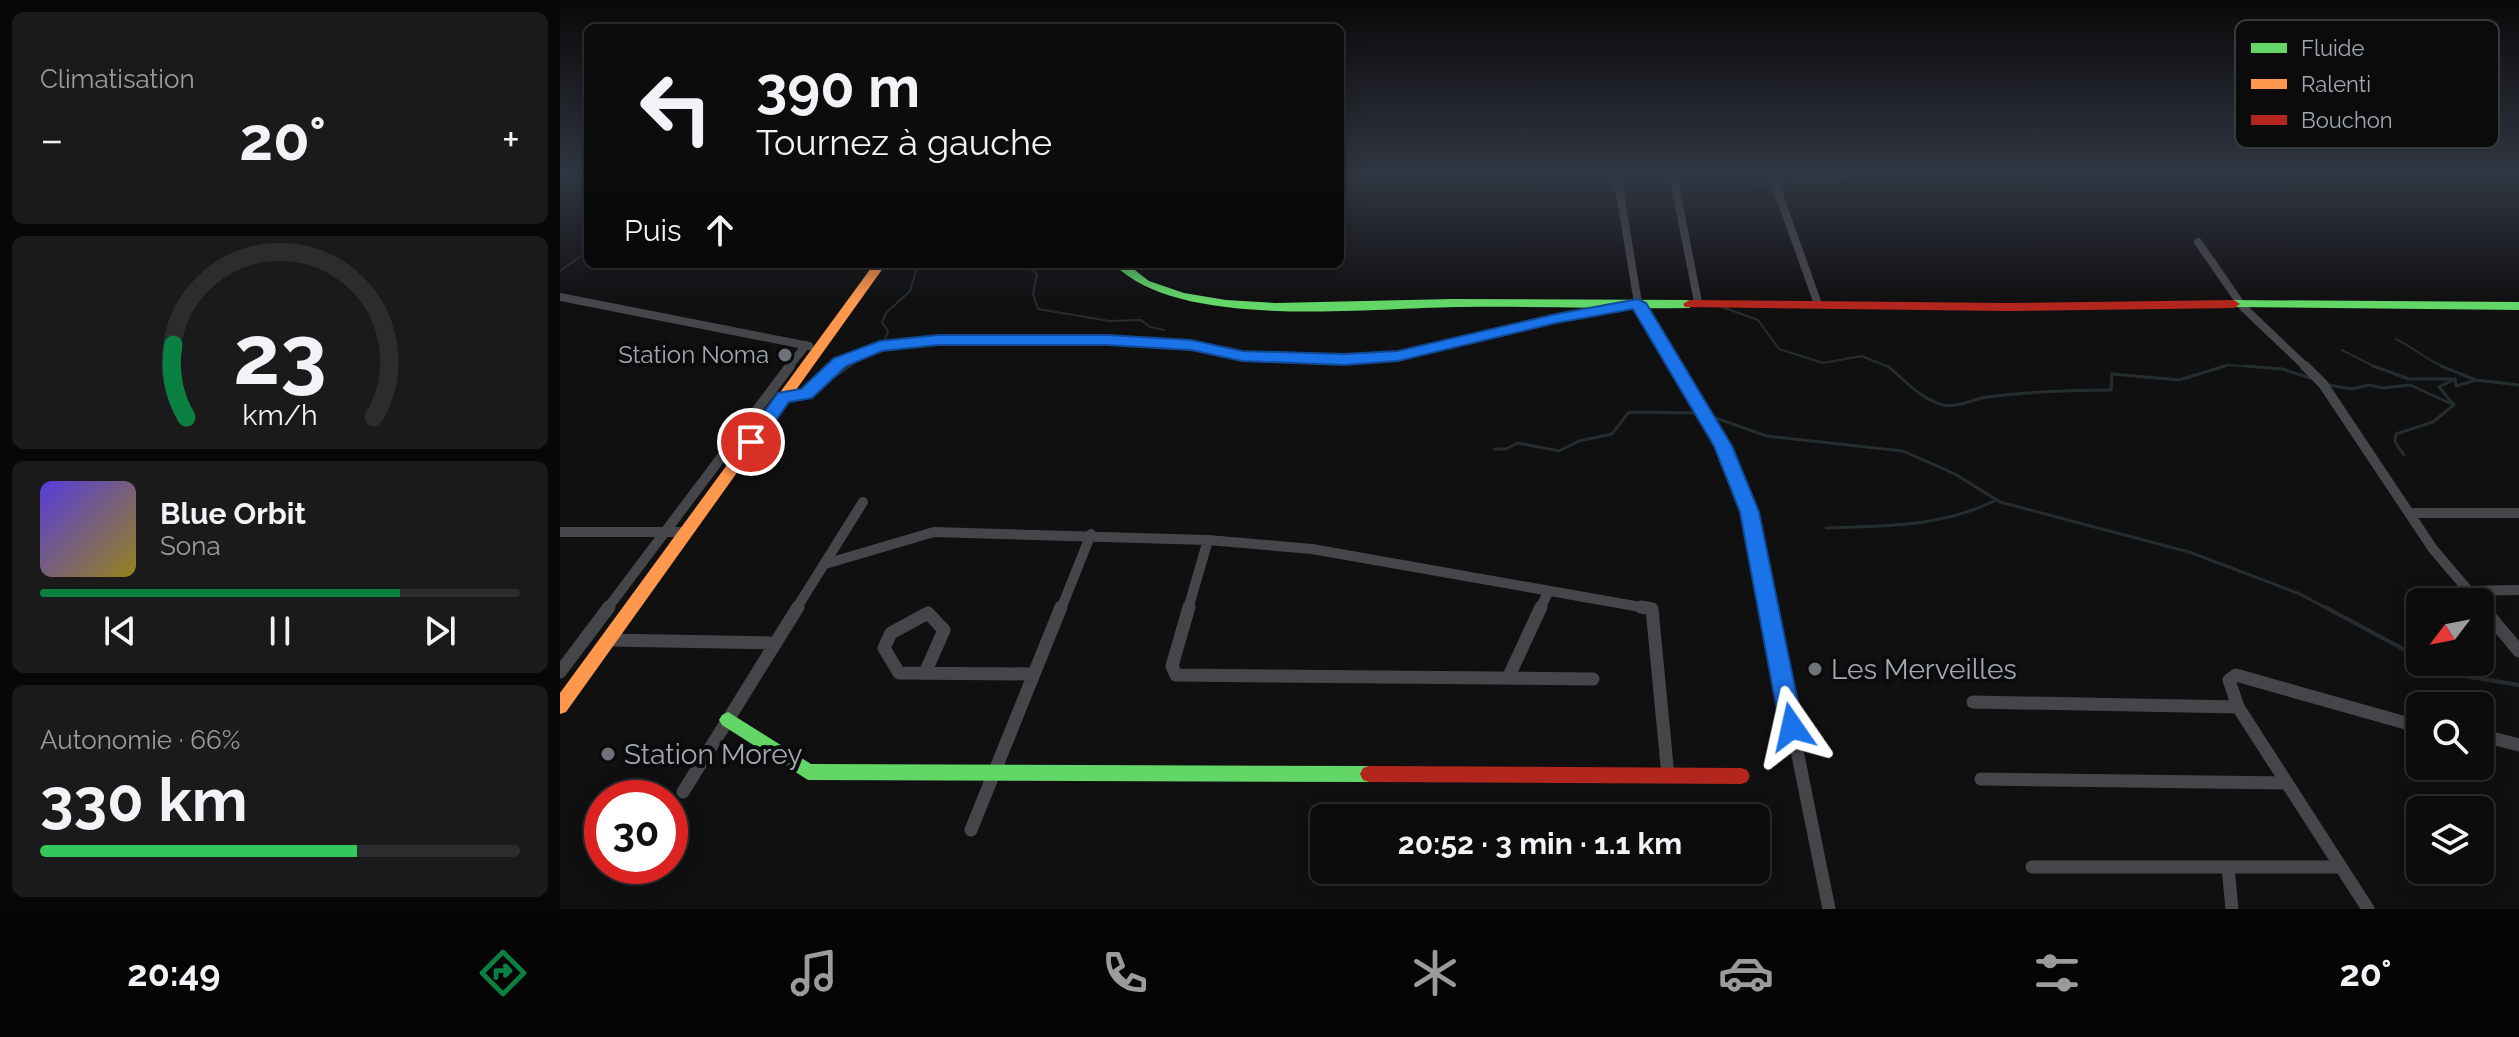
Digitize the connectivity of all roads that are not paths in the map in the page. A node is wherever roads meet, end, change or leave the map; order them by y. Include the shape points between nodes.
1 (1624, 217) edge
2 (1681, 217) edge
3 (1787, 217) edge
4 (2198, 242) dead end
5 (877, 268) edge
6 (1123, 268) edge
7 (560, 297) edge
8 (1698, 302) junction
9 (1638, 303) junction
10 (1818, 304) junction
11 (1614, 306) junction
12 (2519, 306) edge
13 (2243, 307) junction
14 (812, 347) junction
15 (784, 397) junction
16 (863, 502) dead end
17 (2409, 513) junction
18 (2519, 513) edge
19 (560, 532) edge
20 (665, 532) junction
21 (686, 532) junction
22 (1091, 534) junction
23 (1208, 540) junction
24 (825, 564) junction
25 (2466, 588) edge
26 (2494, 590) edge
27 (2519, 590) edge
28 (1548, 592) junction
29 (2494, 621) edge
30 (608, 640) junction
31 (776, 643) junction
32 (2519, 651) edge
33 (560, 672) edge
34 (925, 673) junction
35 (1033, 674) junction
36 (1508, 678) junction
37 (1593, 679) dead end
38 (1973, 702) dead end
39 (560, 707) edge
40 (2238, 707) junction
41 (728, 720) junction
42 (2406, 723) edge
43 (2494, 739) edge
44 (2519, 745) edge
45 (993, 774) junction
46 (1668, 776) junction
47 (1741, 776) dead end
48 (1981, 779) dead end
49 (2287, 783) junction
50 (688, 784) edge
51 (971, 830) dead end
52 (2032, 867) dead end
53 (2228, 867) junction
54 (2341, 867) junction
55 (1829, 909) edge
56 (2232, 909) edge
57 (2368, 909) edge

1 - 9 street
2 - 8 street
3 - 10 street
4 - 13 street
5 - 14 main road
6 - 11 main road via 1146,285 1194,298 1288,308
7 - 14 street
8 - 9 main road
8 - 10 main road
9 - 11 main road
9 - 55 street via 1723,446 1749,512
10 - 13 main road
11 - 15 street via 1398,356 1344,360 1242,356 1191,345 1107,340 938,340 880,346 840,362 806,394
12 - 13 main road
13 - 17 street via 2323,384
14 - 15 main road
14 - 20 street
15 - 21 main road
16 - 24 street
17 - 18 street
17 - 25 street
19 - 20 street
20 - 21 street
20 - 33 street
21 - 30 main road
22 - 23 street
22 - 24 street via 934,532
22 - 35 street
23 - 28 street via 1312,549
23 - 36 street via 1172,666 1176,675
24 - 31 street
26 - 27 street
28 - 36 street
28 - 46 street via 1652,609
29 - 32 street
30 - 31 street
30 - 39 main road
31 - 41 street
34 - 34 street via 899,673 884,648 891,633 928,613 944,630
34 - 35 street
35 - 45 street
36 - 37 street
38 - 40 street
40 - 42 street via 2229,680 2236,675
40 - 49 street
41 - 45 main road via 808,772
41 - 50 street
43 - 44 street
45 - 46 main road
45 - 51 street
46 - 47 main road
48 - 49 street
49 - 54 street
52 - 53 street
53 - 54 street
53 - 56 street
54 - 57 street

